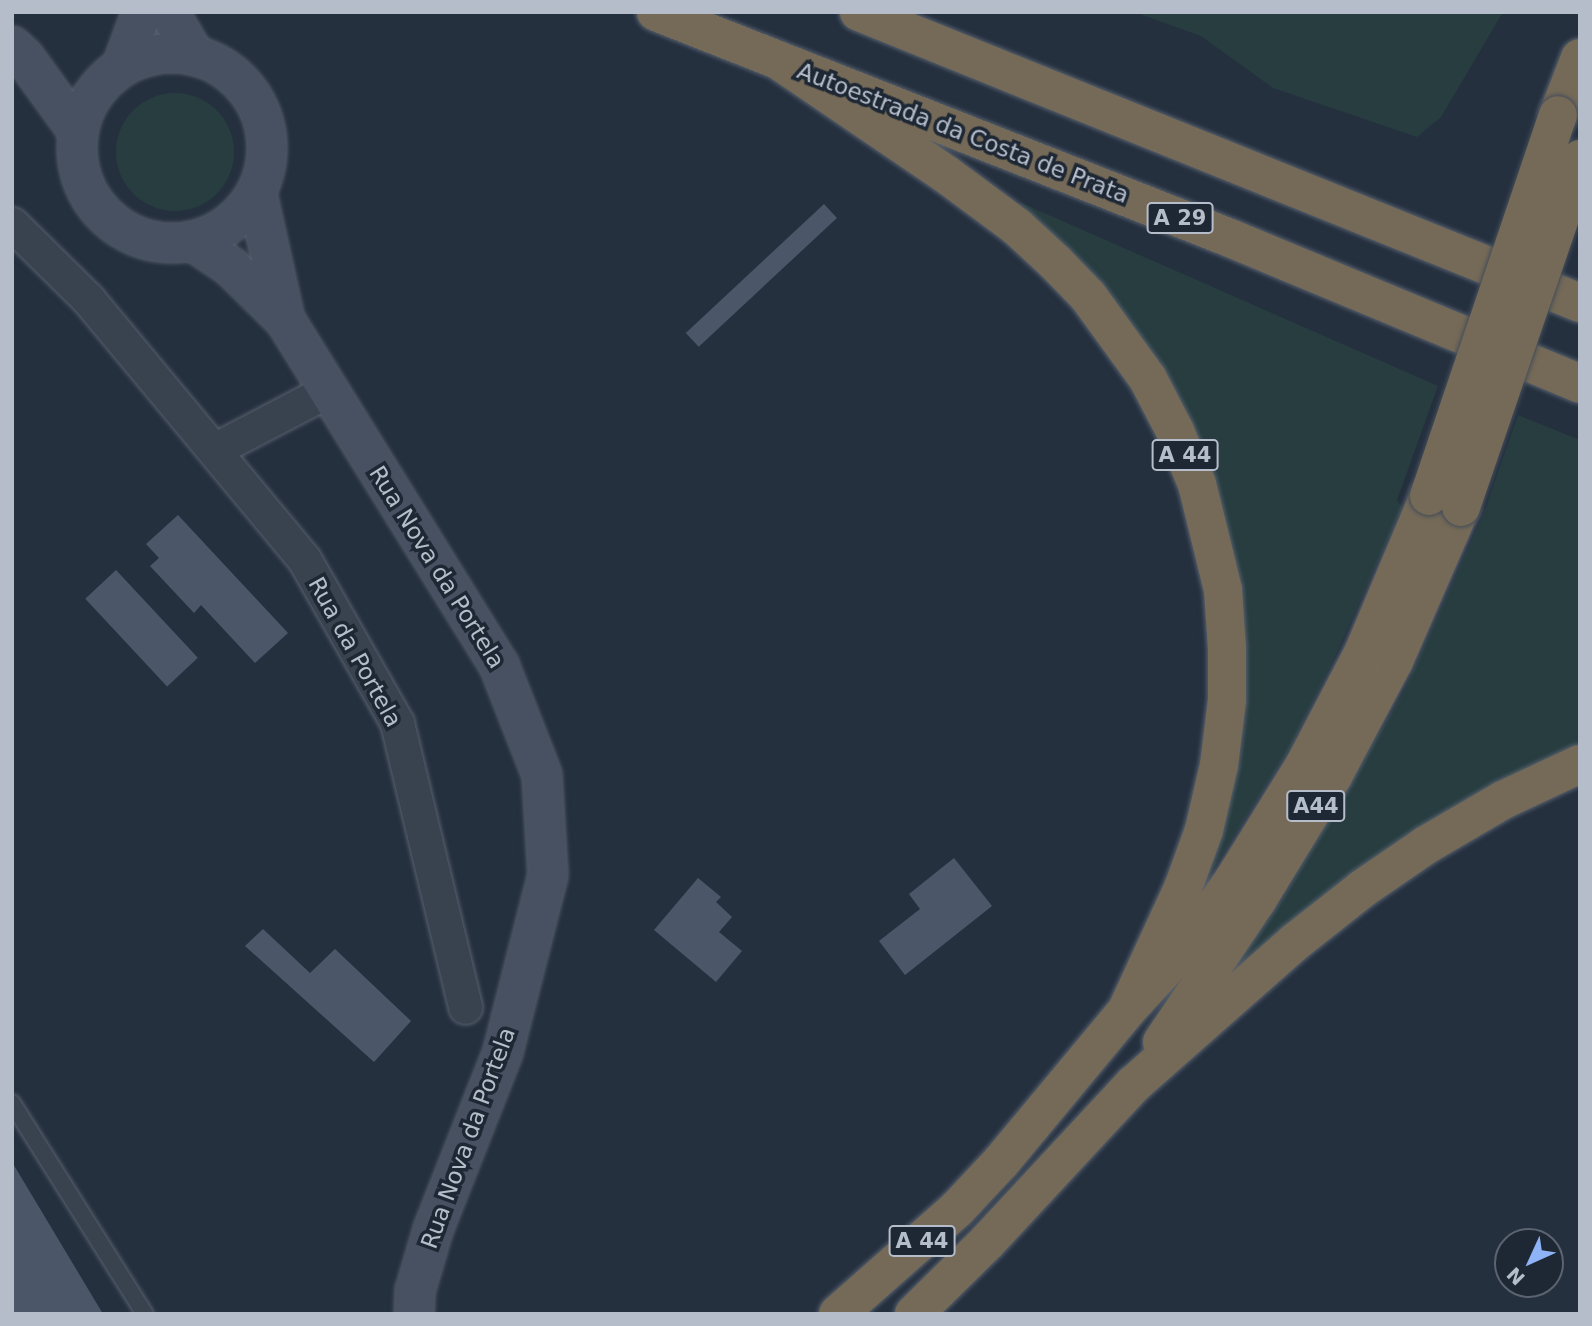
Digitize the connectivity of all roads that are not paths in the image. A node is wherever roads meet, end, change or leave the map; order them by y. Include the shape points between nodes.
1 (142, 12) edge
2 (170, 12) edge
3 (656, 12) edge
4 (859, 12) edge
5 (18, 51) edge
6 (194, 55) junction
7 (1580, 58) edge
8 (778, 60) junction
9 (114, 72) junction
10 (77, 130) junction
11 (1580, 159) edge
12 (257, 194) junction
13 (12, 224) edge
14 (194, 242) junction
15 (1580, 303) edge
16 (285, 320) junction
17 (1580, 384) edge
18 (327, 391) junction
19 (214, 450) junction
20 (1445, 502) junction
21 (1580, 764) edge
22 (465, 1007) dead end
23 (1127, 1010) junction
24 (1134, 1084) junction
25 (12, 1103) edge
26 (145, 1314) edge
27 (414, 1314) edge
28 (838, 1314) edge
29 (914, 1314) edge

1 - 9 main road
2 - 6 main road
3 - 8 highway, Autoestrada da Costa de Prata / A 29
4 - 15 highway
5 - 9 main road via 72,73
5 - 10 main road
6 - 9 main road, Rua Nova da Portela via 144,56
6 - 12 main road, Rua Nova da Portela via 221,66 243,85 259,109 267,137 266,166
7 - 20 highway, A 44, bridge via 1558,115
8 - 17 highway, Autoestrada da Costa de Prata / A 29 via 1230,238
8 - 23 highway, A 44 via 947,175 1016,226 1055,262 1096,306 1148,379 1197,484 1223,590 1227,700 1219,765 1204,830 1183,888
9 - 10 main road, Rua Nova da Portela via 88,101
10 - 14 main road, Rua Nova da Portela via 77,162 87,192 106,217 132,235 162,243
11 - 20 highway, A44, bridge
12 - 14 main road, Rua Nova da Portela via 240,216 219,232
12 - 16 main road, Rua Nova da Portela
13 - 19 street, Rua da Portela via 88,299
14 - 16 main road, Rua Nova da Portela via 230,266
16 - 18 main road, Rua Nova da Portela
18 - 19 street
18 - 27 main road, Rua Nova da Portela via 499,665 542,775 548,875 503,1052 433,1230 415,1291
19 - 22 street, Rua da Portela via 304,558 397,723
20 - 23 highway, A 44 via 1304,764 1234,879 1190,942
20 - 24 highway, A44 via 1394,661 1333,776 1265,888
21 - 24 highway, A 44 via 1492,806 1362,889
23 - 28 highway, A 44 via 992,1172
24 - 29 highway, A 44
25 - 26 lane

